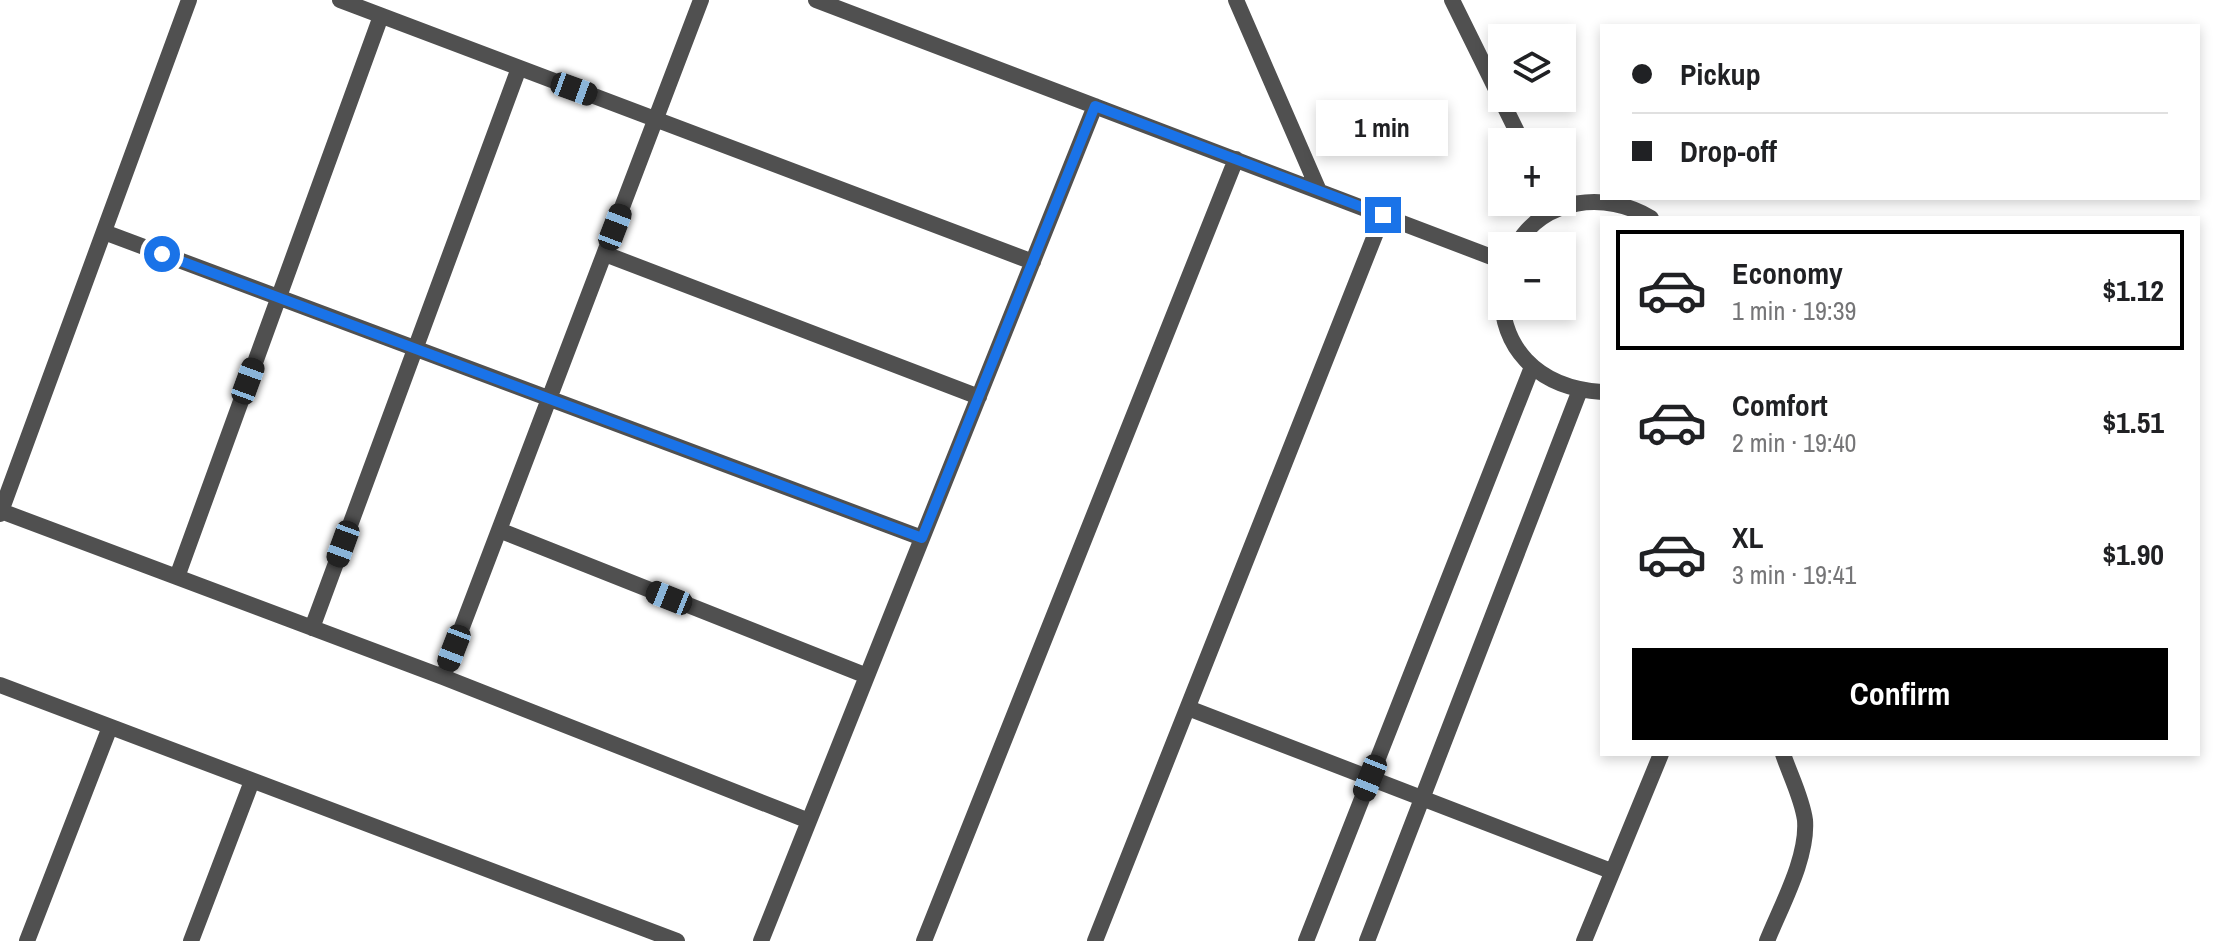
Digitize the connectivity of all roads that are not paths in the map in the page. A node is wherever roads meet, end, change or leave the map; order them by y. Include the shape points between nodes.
1 (189, 0) edge
2 (340, 0) edge
3 (701, 0) edge
4 (816, 0) edge
5 (1236, 0) edge
6 (1452, 0) edge
7 (381, 16) junction
8 (519, 68) junction
9 (1095, 106) junction
10 (656, 119) junction
11 (1515, 128) edge
12 (1236, 159) junction
13 (1319, 191) junction
14 (1576, 202) edge
15 (1383, 215) junction
16 (1543, 216) edge
17 (1648, 216) edge
18 (104, 232) junction
19 (1528, 232) edge
20 (605, 254) junction
21 (1488, 256) edge
22 (1033, 262) junction
23 (279, 297) junction
24 (1505, 320) edge
25 (416, 348) junction
26 (1532, 367) junction
27 (1580, 390) junction
28 (1600, 392) edge
29 (979, 397) junction
30 (549, 399) junction
31 (1, 513) edge
32 (499, 530) junction
33 (922, 538) junction
34 (177, 577) junction
35 (312, 628) junction
36 (867, 676) junction
37 (443, 677) junction
38 (0, 685) edge
39 (1188, 708) junction
40 (110, 727) junction
41 (1660, 756) edge
42 (1784, 756) edge
43 (1370, 778) junction
44 (252, 781) junction
45 (1422, 798) junction
46 (809, 821) junction
47 (1611, 871) junction
48 (27, 941) edge
49 (191, 941) edge
50 (677, 941) edge
51 (761, 941) edge
52 (924, 941) edge
53 (1095, 941) edge
54 (1306, 941) edge
55 (1367, 941) edge
56 (1584, 941) edge
57 (1767, 941) edge

1 - 18 street
2 - 7 street
3 - 10 street
4 - 9 street
5 - 13 street
6 - 11 street
7 - 8 street
7 - 23 street
8 - 10 street
8 - 25 street
9 - 12 street
9 - 22 street
10 - 20 street
10 - 22 street
12 - 13 street
12 - 52 street
13 - 15 street
14 - 17 street via 1608,201
15 - 21 street
15 - 39 street
16 - 19 street
18 - 23 street
18 - 31 street
20 - 29 street
20 - 30 street
22 - 29 street
23 - 25 street
23 - 34 street
24 - 26 street via 1517,349
25 - 30 street
25 - 35 street
26 - 27 street via 1554,382
26 - 43 street
27 - 28 street
27 - 45 street
29 - 33 street
30 - 32 street
30 - 33 street
31 - 34 street
32 - 36 street
32 - 37 street
33 - 36 street
34 - 35 street
35 - 37 street
36 - 46 street
37 - 46 street
38 - 40 street
39 - 43 street
39 - 53 street
40 - 44 street
40 - 48 street
41 - 47 street
42 - 57 street via 1805,832
43 - 45 street
43 - 54 street
44 - 49 street
44 - 50 street
45 - 47 street
45 - 55 street
46 - 51 street
47 - 56 street

